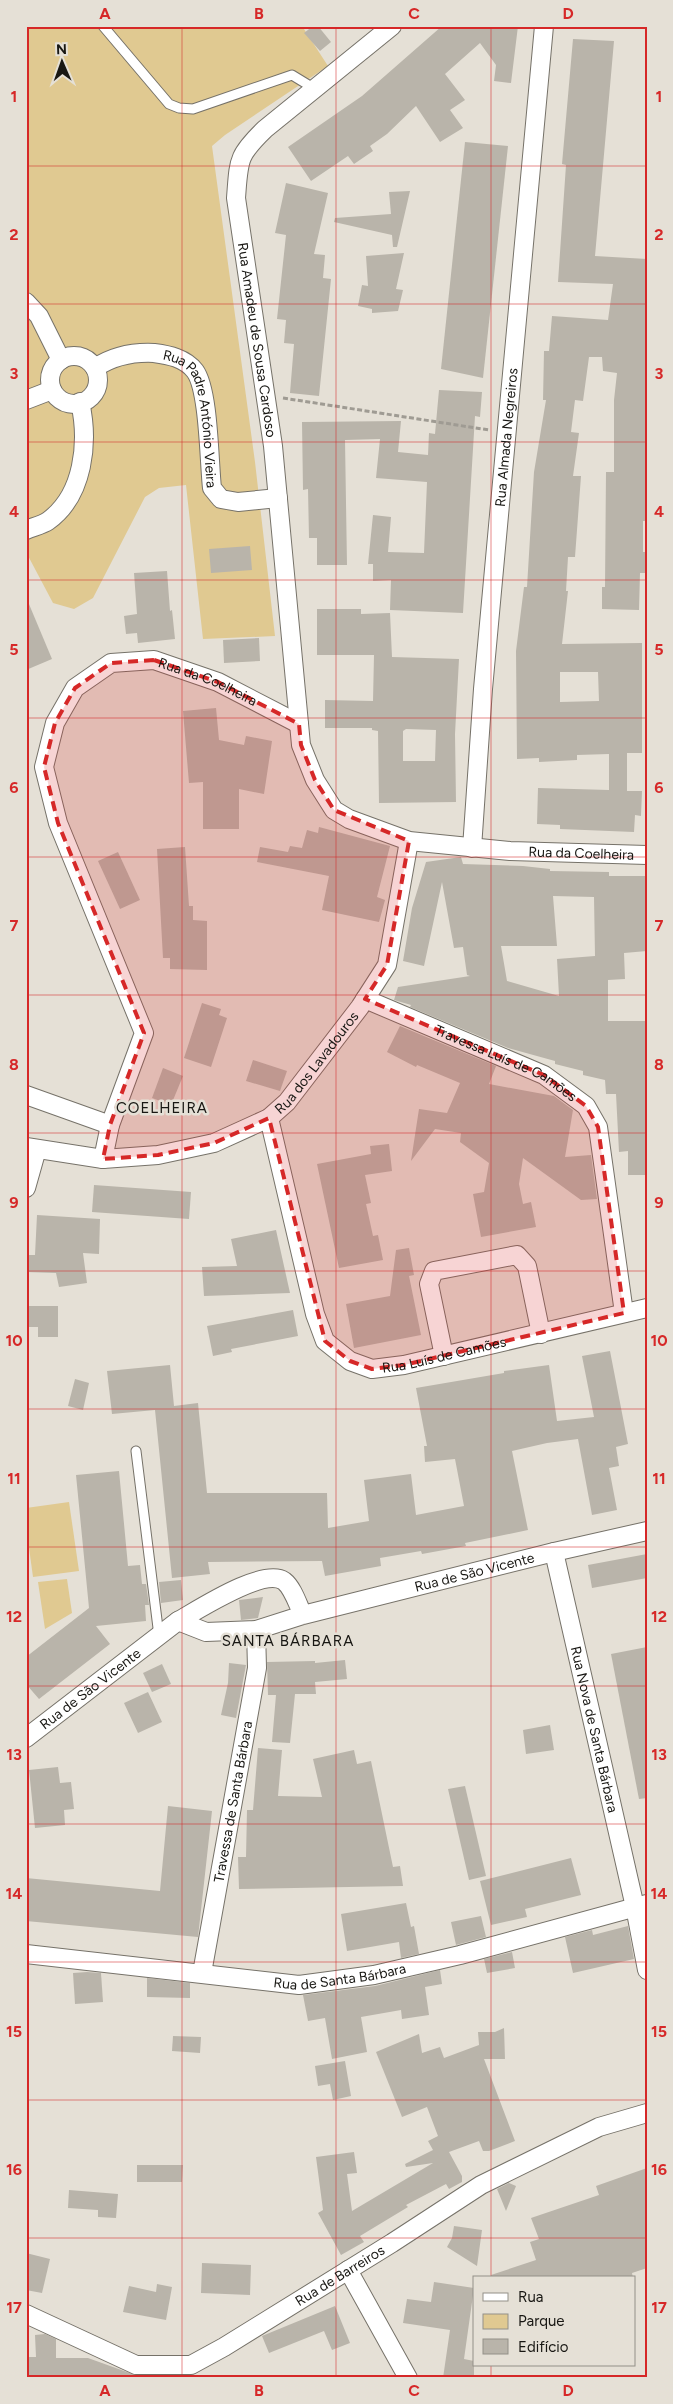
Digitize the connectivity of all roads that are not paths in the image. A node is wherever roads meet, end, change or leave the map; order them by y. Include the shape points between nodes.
1 (103, 26) edge
2 (392, 26) edge
3 (544, 26) edge
4 (315, 89) junction
5 (26, 302) edge
6 (61, 360) junction
7 (96, 368) junction
8 (52, 390) junction
9 (26, 400) edge
10 (80, 402) junction
11 (278, 498) junction
12 (26, 530) edge
13 (299, 724) junction
14 (408, 841) junction
15 (472, 848) junction
16 (647, 855) edge
17 (365, 999) junction
18 (26, 1095) edge
19 (269, 1118) junction
20 (110, 1125) junction
21 (31, 1148) edge
22 (103, 1159) junction
23 (26, 1188) edge
24 (647, 1308) edge
25 (624, 1313) junction
26 (540, 1334) junction
27 (444, 1356) junction
28 (136, 1451) dead end
29 (647, 1531) edge
30 (554, 1552) junction
31 (303, 1615) junction
32 (178, 1621) junction
33 (256, 1630) junction
34 (160, 1636) junction
35 (26, 1738) edge
36 (641, 1906) edge
37 (26, 1954) edge
38 (647, 1970) edge
39 (202, 1973) junction
40 (647, 2113) edge
41 (348, 2270) junction
42 (26, 2314) edge
43 (408, 2378) edge

1 - 4 lane via 169,104 178,108 194,109 292,75
2 - 4 street, Rua Amadeu de Sousa Cardoso
3 - 15 street, Rua Almada Negreiros via 483,689
4 - 11 street, Rua Amadeu de Sousa Cardoso via 265,129 239,159 236,198
5 - 6 street via 39,316
6 - 7 street via 75,356 85,358
6 - 8 street via 52,368
7 - 10 street via 98,386 94,394
7 - 11 street, Rua Padre António Vieira via 119,356 144,353 168,354 185,361 195,371 202,387 212,488 221,499 238,502
8 - 9 street
8 - 10 street via 65,402
10 - 12 street via 85,437 78,476 69,499 48,521
11 - 13 street, Rua Amadeu de Sousa Cardoso
13 - 14 street, Rua da Coelheira via 300,744 315,780 334,810 349,819
13 - 20 street, Rua da Coelheira via 218,682 154,660 111,663 75,688 55,723 44,767 58,823 144,1033
14 - 15 street, Rua da Coelheira
14 - 17 street, Rua dos Lavadouros via 387,965
15 - 16 street, Rua da Coelheira
17 - 19 street, Rua dos Lavadouros via 287,1102
17 - 25 street, Travessa Luís de Camões via 544,1075 586,1106 598,1128
18 - 20 street
19 - 22 street, Rua dos Lavadouros via 214,1143 158,1155
19 - 27 street, Rua Luís de Camões via 315,1314 325,1341 350,1361 372,1369
20 - 22 street, Rua da Coelheira
21 - 22 street
21 - 23 street
24 - 25 street, Rua Luís de Camões
25 - 26 street, Rua Luís de Camões
26 - 27 street, Rua Luís de Camões
26 - 27 street via 528,1266 517,1254 434,1271 429,1284
28 - 34 lane
29 - 30 street, Rua de São Vicente
30 - 31 street, Rua de São Vicente
30 - 36 street, Rua Nova de Santa Bárbara
31 - 32 street, Rua de São Vicente via 288,1585 274,1578 252,1582
31 - 33 street, Rua de São Vicente
32 - 33 street, Rua de São Vicente via 206,1632
32 - 34 street, Rua de São Vicente
33 - 39 street, Travessa de Santa Bárbara via 257,1668
34 - 35 street, Rua de São Vicente
36 - 38 street, Rua Nova de Santa Bárbara
36 - 39 street, Rua de Santa Bárbara via 374,1975 299,1985
37 - 39 street, Rua de Santa Bárbara
40 - 41 street, Rua de Barreiros via 599,2128 481,2184
41 - 42 street, Rua de Barreiros via 191,2365 136,2365
41 - 43 street

